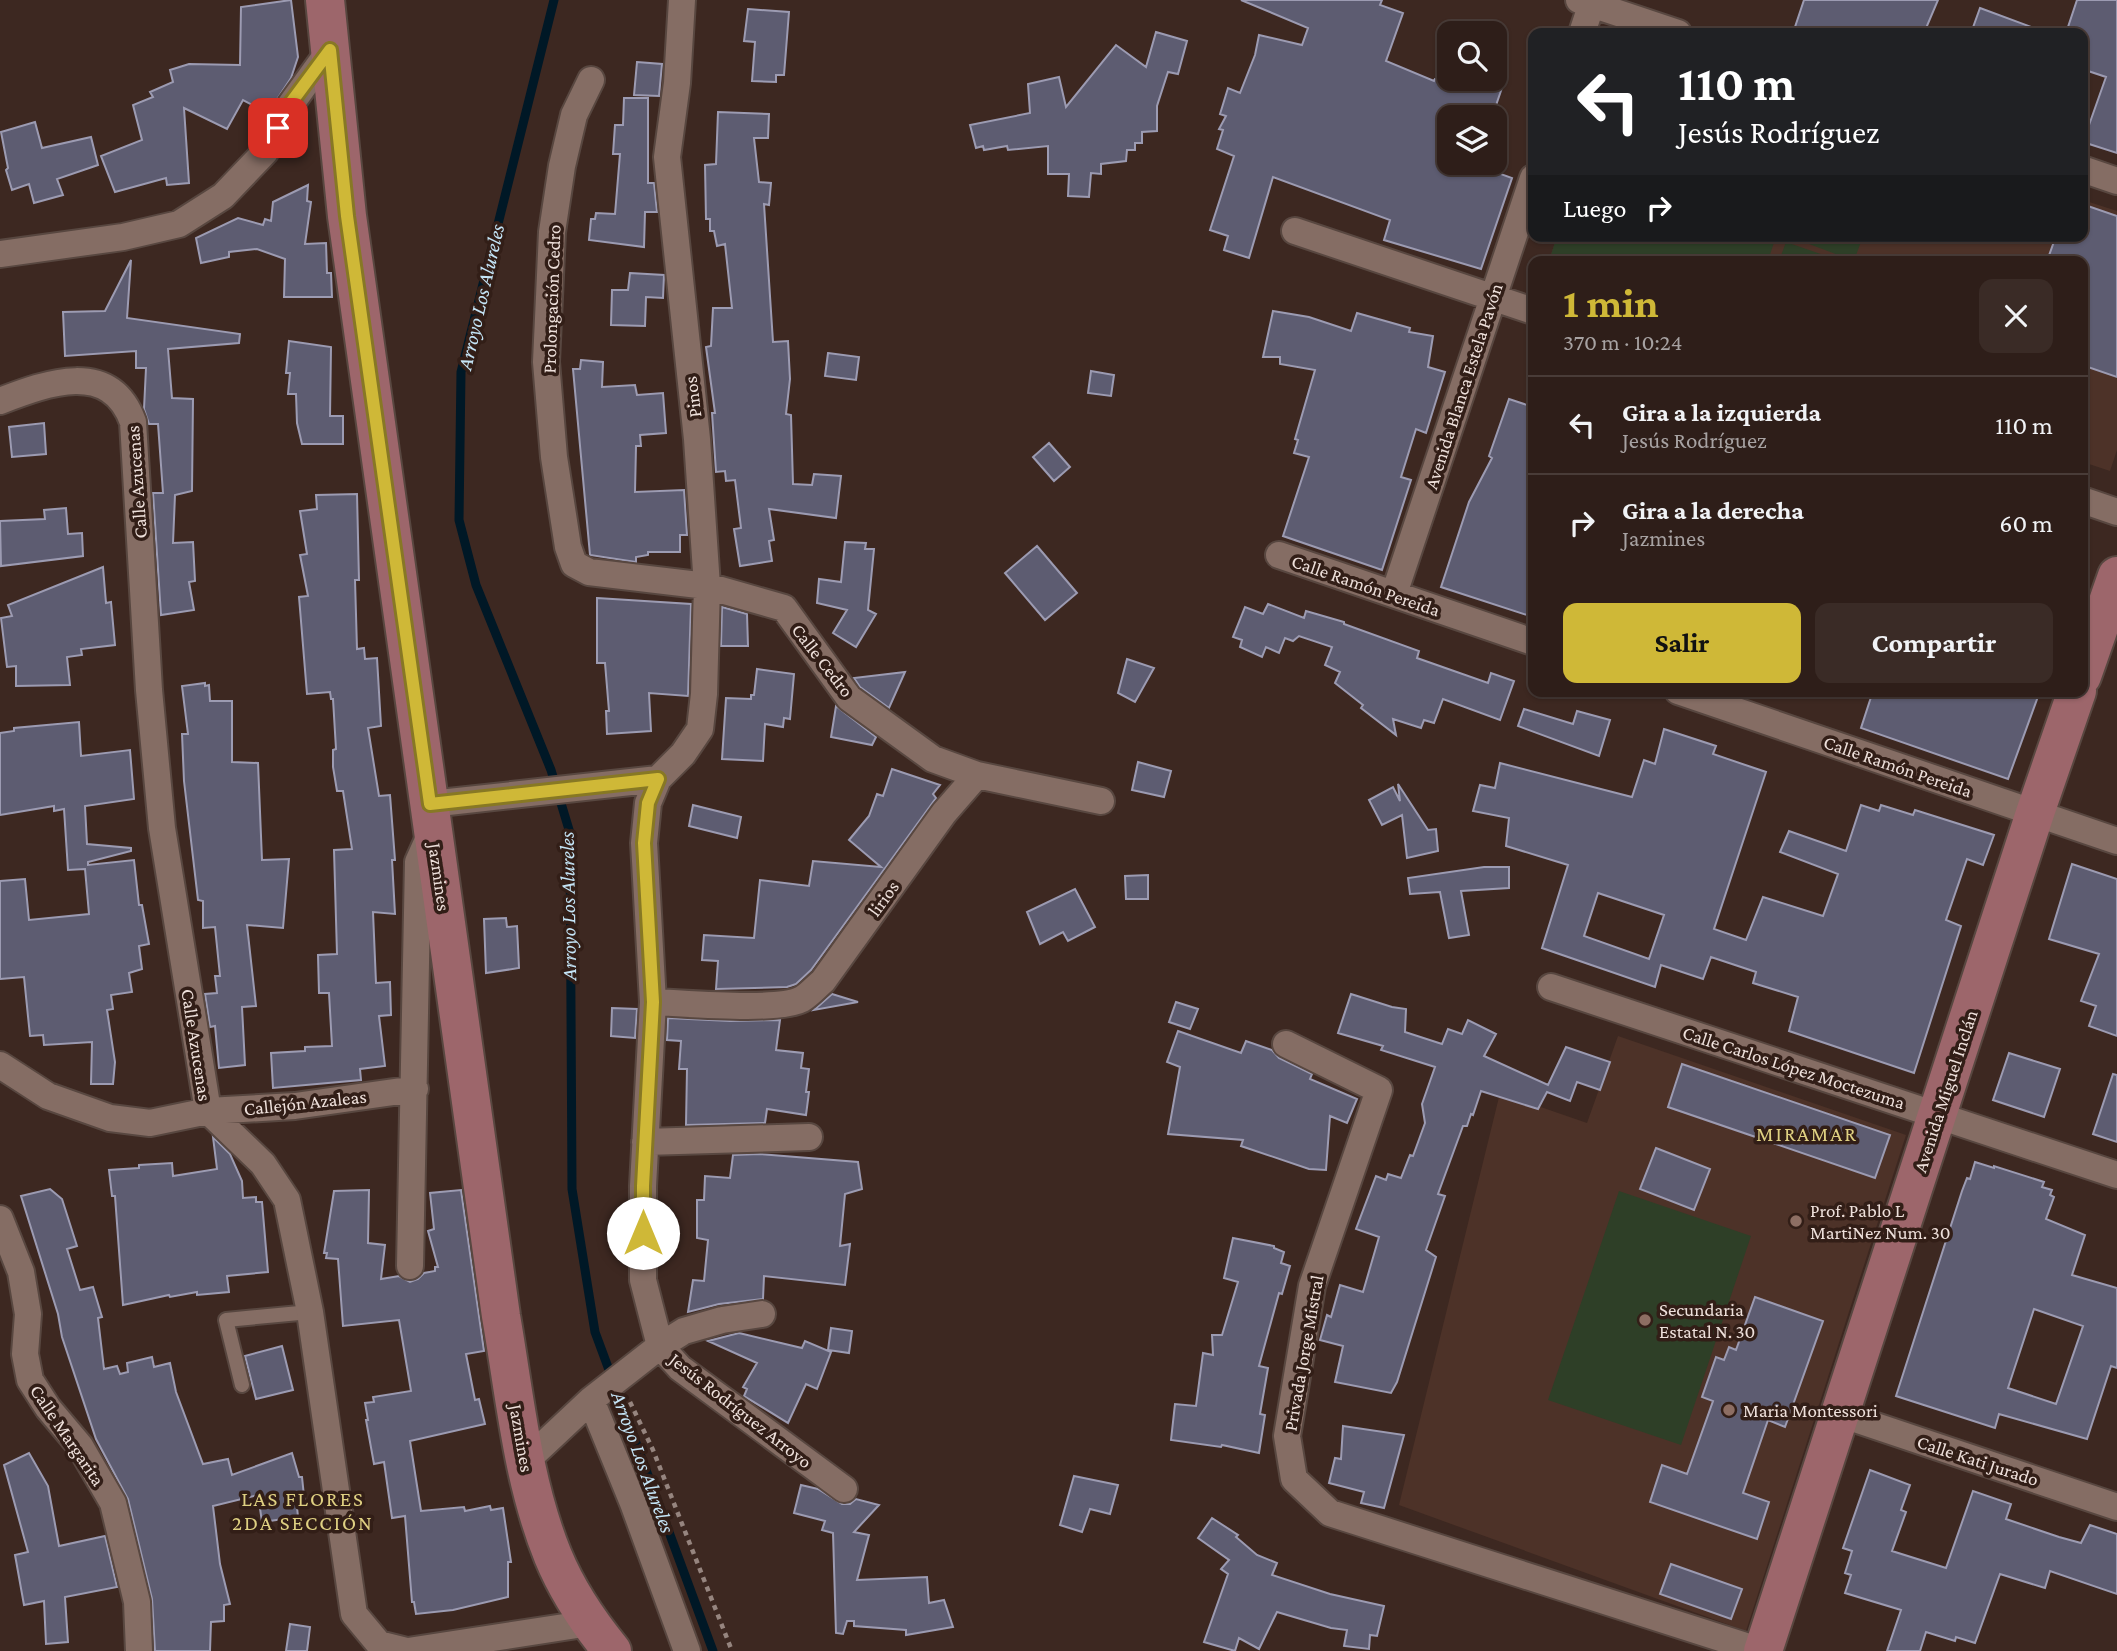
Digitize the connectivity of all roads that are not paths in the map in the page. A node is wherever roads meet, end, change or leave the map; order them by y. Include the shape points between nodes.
1 (326, 0) edge
2 (682, 0) edge
3 (1588, 1) edge
4 (1583, 28) edge
5 (1664, 28) edge
6 (330, 50) junction
7 (591, 79) dead end
8 (2088, 171) edge
9 (2117, 181) edge
10 (1528, 193) edge
11 (1295, 231) dead end
12 (0, 254) edge
13 (1493, 297) junction
14 (1528, 309) edge
15 (0, 401) edge
16 (2088, 502) edge
17 (2117, 512) edge
18 (1279, 555) dead end
19 (574, 564) joint
20 (2117, 576) edge
21 (707, 586) junction
22 (1394, 594) junction
23 (1528, 640) edge
24 (2088, 659) edge
25 (1696, 697) edge
26 (2075, 697) edge
27 (977, 775) junction
28 (658, 779) junction
29 (1101, 801) dead end
30 (2035, 813) junction
31 (432, 816) junction
32 (2117, 841) edge
33 (1551, 986) dead end
34 (653, 1002) junction
35 (1286, 1044) dead end
36 (0, 1065) edge
37 (415, 1089) junction
38 (208, 1111) junction
39 (1938, 1114) junction
40 (809, 1137) dead end
41 (645, 1142) junction
42 (2117, 1175) edge
43 (0, 1219) edge
44 (410, 1266) dead end
45 (310, 1312) junction
46 (762, 1314) dead end
47 (660, 1346) junction
48 (242, 1385) dead end
49 (606, 1389) junction
50 (1840, 1414) junction
51 (526, 1461) junction
52 (844, 1489) dead end
53 (2117, 1507) edge
54 (601, 1637) edge
55 (139, 1651) edge
56 (408, 1651) edge
57 (687, 1651) edge
58 (1762, 1651) edge

1 - 6 main road, Jazmines
2 - 21 street, Pinos via 667,157
3 - 4 street
3 - 5 street
6 - 12 street via 290,104 265,152 223,196 179,224 123,237
6 - 31 main road, Jazmines via 347,216
7 - 19 street, Prolongación Cedro via 574,116 562,166 552,232 546,362 554,457
8 - 9 street
10 - 13 street, Avenida Blanca Estela Pavón
11 - 13 street
13 - 14 street
13 - 22 street, Avenida Blanca Estela Pavón
15 - 38 street, Calle Azucenas via 75,380 116,392 133,422 162,828
16 - 17 street
18 - 22 street, Calle Ramón Pereida
19 - 21 street, Calle Cedro via 589,572
20 - 24 main road
21 - 27 street, Calle Cedro via 784,608 849,698 933,759
21 - 28 street, Pinos via 699,729
22 - 23 street, Calle Ramón Pereida
25 - 30 street, Calle Ramón Pereida
26 - 30 main road, Avenida Miguel Inclán
27 - 29 street
27 - 34 street, lirios via 944,813 823,981 802,999 765,1006
28 - 31 street via 538,792
28 - 34 street, Jesús Rodríguez Arroyo via 648,803 644,843
30 - 32 street, Calle Ramón Pereida
30 - 39 main road, Avenida Miguel Inclán
31 - 37 street via 418,862
31 - 51 main road, Jazmines via 501,1316
33 - 39 street, Calle Carlos López Moctezuma
34 - 41 street, Jesús Rodríguez Arroyo
35 - 58 street, Privada Jorge Mistral via 1379,1090 1312,1286 1287,1436 1294,1479 1330,1513
36 - 38 street, Callejón Azaleas via 48,1096 110,1118 150,1123
37 - 38 street, Callejón Azaleas via 295,1106
37 - 44 street
38 - 45 street, Calle Azucenas via 263,1164 287,1200
39 - 42 street, Calle Carlos López Moctezuma
39 - 50 main road, Avenida Miguel Inclán
40 - 41 street
41 - 47 street, Jesús Rodríguez Arroyo via 643,1280
43 - 55 street, Calle Margarita via 21,1272 29,1314 25,1354 30,1380 80,1446 113,1503 137,1602
45 - 48 lane via 226,1320
45 - 56 street, Calle Azucenas via 354,1614 379,1644
46 - 47 street via 684,1331
47 - 49 street
47 - 52 street, Jesús Rodríguez Arroyo via 680,1368
49 - 51 street
49 - 57 street via 633,1503
50 - 53 street, Calle Kati Jurado
50 - 58 main road, Avenida Miguel Inclán
51 - 54 main road, Jazmines via 553,1557
54 - 56 street, Calle Azucenas

